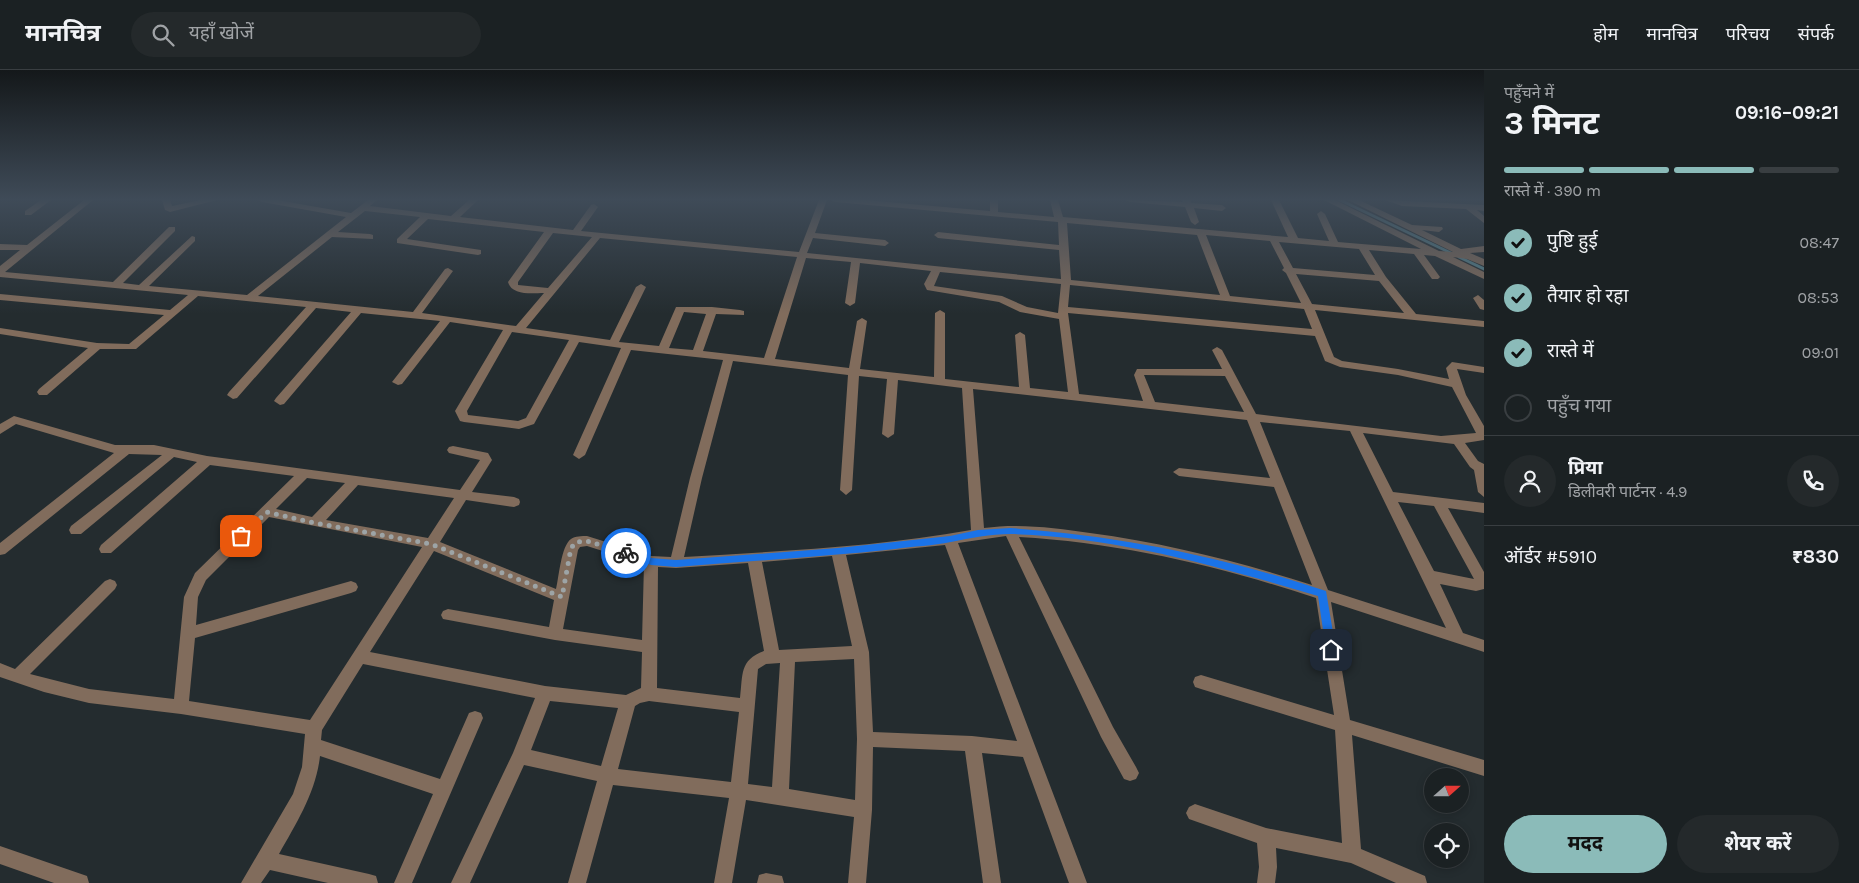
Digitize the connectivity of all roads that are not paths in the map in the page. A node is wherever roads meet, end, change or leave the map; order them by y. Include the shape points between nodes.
1 (41, 238) edge
2 (163, 238) edge
3 (325, 238) edge
4 (403, 238) edge
5 (545, 238) edge
6 (596, 238) edge
7 (628, 238) edge
8 (809, 238) edge
9 (838, 238) edge
10 (966, 238) edge
11 (1061, 238) edge
12 (1202, 238) edge
13 (1273, 238) joint
14 (1332, 238) edge
15 (1408, 238) edge
16 (1429, 238) edge
17 (192, 239) dead end
18 (1294, 240) joint
19 (885, 243) dead end
20 (1335, 244) junction
21 (1362, 246) junction
22 (0, 247) edge
23 (28, 248) junction
24 (1062, 248) junction
25 (1484, 249) edge
26 (1417, 251) junction
27 (478, 252) dead end
28 (1457, 253) junction
29 (1442, 254) junction
30 (802, 255) junction
31 (856, 260) junction
32 (1484, 263) edge
33 (937, 269) junction
34 (1287, 270) junction
35 (448, 271) dead end
36 (0, 272) edge
37 (1484, 276) edge
38 (1435, 277) dead end
39 (1382, 278) junction
40 (1066, 282) junction
41 (116, 285) junction
42 (641, 287) dead end
43 (141, 288) junction
44 (551, 291) junction
45 (196, 293) junction
46 (0, 297) edge
47 (1226, 297) junction
48 (1478, 298) dead end
49 (250, 299) junction
50 (850, 303) dead end
51 (313, 306) junction
52 (1484, 307) edge
53 (1309, 308) junction
54 (358, 310) junction
55 (712, 310) junction
56 (172, 313) junction
57 (740, 313) dead end
58 (940, 313) dead end
59 (1064, 313) junction
60 (416, 316) junction
61 (1412, 316) junction
62 (447, 318) junction
63 (862, 321) dead end
64 (1484, 324) edge
65 (515, 328) junction
66 (0, 331) edge
67 (1319, 333) junction
68 (1020, 335) dead end
69 (576, 338) junction
70 (613, 344) junction
71 (97, 346) junction
72 (627, 346) junction
73 (663, 350) junction
74 (1217, 350) dead end
75 (696, 354) junction
76 (729, 358) junction
77 (769, 361) junction
78 (1484, 370) edge
79 (854, 372) junction
80 (1229, 373) junction
81 (893, 376) junction
82 (939, 381) junction
83 (398, 382) dead end
84 (968, 384) junction
85 (1456, 384) junction
86 (1025, 391) junction
87 (42, 392) dead end
88 (233, 394) dead end
89 (1074, 396) junction
90 (280, 401) dead end
91 (1150, 404) junction
92 (0, 416) edge
93 (1252, 417) junction
94 (14, 420) junction
95 (1354, 428) junction
96 (0, 430) edge
97 (888, 434) dead end
98 (1457, 440) junction
99 (126, 450) junction
100 (453, 450) dead end
101 (172, 453) junction
102 (579, 455) dead end
103 (207, 460) junction
104 (1482, 469) edge
105 (1179, 472) dead end
106 (304, 474) junction
107 (355, 481) junction
108 (1277, 483) junction
109 (846, 490) dead end
110 (1484, 490) edge
111 (463, 494) junction
112 (1389, 496) junction
113 (514, 502) dead end
114 (1438, 502) junction
115 (1484, 508) edge
116 (267, 512) junction
117 (315, 523) junction
118 (76, 530) dead end
119 (1010, 531) junction
120 (978, 533) junction
121 (950, 539) junction
122 (431, 544) junction
123 (106, 549) dead end
124 (0, 550) edge
125 (838, 551) junction
126 (754, 558) junction
127 (651, 561) junction
128 (676, 563) junction
129 (1429, 576) junction
130 (110, 585) dead end
131 (351, 587) dead end
132 (1322, 594) junction
133 (562, 597) junction
134 (448, 615) dead end
135 (187, 634) junction
136 (555, 634) junction
137 (1458, 638) junction
138 (1484, 646) edge
139 (650, 647) junction
140 (861, 652) junction
141 (780, 656) junction
142 (361, 657) junction
143 (0, 670) edge
144 (17, 677) junction
145 (1201, 682) dead end
146 (545, 693) junction
147 (649, 694) junction
148 (628, 702) junction
149 (181, 706) junction
150 (747, 706) junction
151 (476, 718) dead end
152 (1343, 724) junction
153 (314, 728) junction
154 (865, 739) junction
155 (972, 744) junction
156 (311, 746) junction
157 (1027, 750) junction
158 (520, 756) junction
159 (1484, 768) edge
160 (1130, 773) dead end
161 (608, 776) junction
162 (445, 789) junction
163 (739, 791) junction
164 (780, 796) junction
165 (863, 810) junction
166 (1195, 813) dead end
167 (1266, 837) junction
168 (1352, 854) junction
169 (0, 855) edge
170 (266, 860) junction
171 (80, 883) edge
172 (250, 883) edge
173 (369, 883) edge
174 (403, 883) edge
175 (460, 883) edge
176 (577, 883) edge
177 (723, 883) edge
178 (857, 883) edge
179 (992, 883) edge
180 (1078, 883) edge
181 (1266, 883) edge
182 (1418, 883) edge

1 - 23 street
2 - 41 street
3 - 49 street
4 - 27 street via 400,241
5 - 44 street via 514,286
6 - 44 street
7 - 30 street
8 - 30 street
9 - 19 street
10 - 24 street
11 - 24 street
12 - 47 street
13 - 18 street
13 - 34 street
14 - 20 street
15 - 29 street
16 - 28 street
17 - 43 street
18 - 20 street
20 - 21 street
21 - 26 street
21 - 39 street
22 - 23 street
23 - 36 street
24 - 40 street
25 - 28 street
26 - 29 street
26 - 38 street
28 - 29 street
28 - 32 street
29 - 37 street
30 - 31 street
30 - 77 street
31 - 33 street
31 - 50 street
33 - 40 street
33 - 59 street via 929,284 935,290 1002,299 1024,310
34 - 39 street
34 - 53 street
35 - 60 street
36 - 41 street
39 - 61 street
40 - 47 street
40 - 59 street
41 - 43 street
42 - 70 street
43 - 45 street
44 - 65 street
45 - 49 street
45 - 56 street
46 - 56 street
47 - 53 street
48 - 52 street
49 - 51 street
51 - 54 street
51 - 88 street
53 - 61 street
53 - 67 street
54 - 60 street
54 - 90 street
55 - 57 street
55 - 73 street via 680,309
55 - 75 street
56 - 71 street via 132,347
58 - 82 street
59 - 67 street
59 - 89 street
60 - 62 street
61 - 64 street
62 - 65 street
62 - 83 street
63 - 79 street
65 - 69 street
65 - 69 street via 461,411 464,418 519,425 530,421
66 - 71 street
67 - 85 street via 1329,359 1334,363
68 - 86 street
69 - 70 street
70 - 72 street
71 - 87 street
72 - 73 street
72 - 102 street
73 - 75 street
74 - 80 street
75 - 76 street
76 - 77 street
76 - 128 street
77 - 79 street
78 - 85 street via 1452,365
79 - 81 street
79 - 109 street
80 - 91 street via 1140,371
80 - 93 street
81 - 82 street
81 - 97 street
82 - 84 street
84 - 86 street
84 - 120 street
85 - 98 street via 1484,436
86 - 89 street
89 - 91 street
91 - 93 street
92 - 94 street
93 - 95 street
93 - 108 street
94 - 96 street
94 - 99 street
95 - 98 street
95 - 112 street
98 - 104 street via 1474,464
99 - 101 street via 154,449
99 - 124 street
100 - 111 street via 486,457
101 - 103 street
101 - 118 street
103 - 106 street
103 - 123 street
104 - 110 street
105 - 108 street
106 - 107 street
106 - 116 street
107 - 111 street
107 - 117 street
108 - 132 street
111 - 113 street
111 - 122 street
112 - 114 street
112 - 129 street
114 - 115 street
114 - 129 street via 1482,580 1476,585
116 - 117 street
116 - 135 street via 200,577 191,597
117 - 122 street
119 - 120 street
119 - 132 street via 1079,536 1144,546 1210,561
119 - 160 street
120 - 121 street
121 - 125 street
121 - 157 street
122 - 133 street
122 - 142 street
125 - 126 street
125 - 140 street
126 - 128 street
126 - 141 street
127 - 128 street
127 - 133 street via 587,541 576,542 571,548
127 - 139 street
129 - 137 street
130 - 144 street
131 - 135 street
132 - 137 street
132 - 152 street
133 - 136 street
134 - 136 street
135 - 149 street
136 - 139 street
137 - 138 street
139 - 147 street
140 - 141 street
140 - 154 street
141 - 150 street via 756,661 751,667
141 - 164 street
142 - 146 street
142 - 153 street
143 - 144 street
144 - 149 street via 109,700
145 - 152 street
146 - 148 street
146 - 158 street
147 - 148 street via 636,696
147 - 150 street
148 - 161 street
149 - 153 street
150 - 163 street
151 - 162 street
152 - 159 street
152 - 168 street
153 - 156 street
154 - 155 street
154 - 165 street
155 - 157 street
155 - 179 street
156 - 162 street
156 - 170 street via 310,767 301,797
157 - 180 street
158 - 161 street
158 - 175 street
161 - 163 street
161 - 176 street
162 - 174 street
163 - 164 street
163 - 177 street
164 - 165 street
165 - 178 street
166 - 167 street
167 - 168 street
167 - 181 street
168 - 182 street
169 - 171 street
170 - 172 street
170 - 173 street

